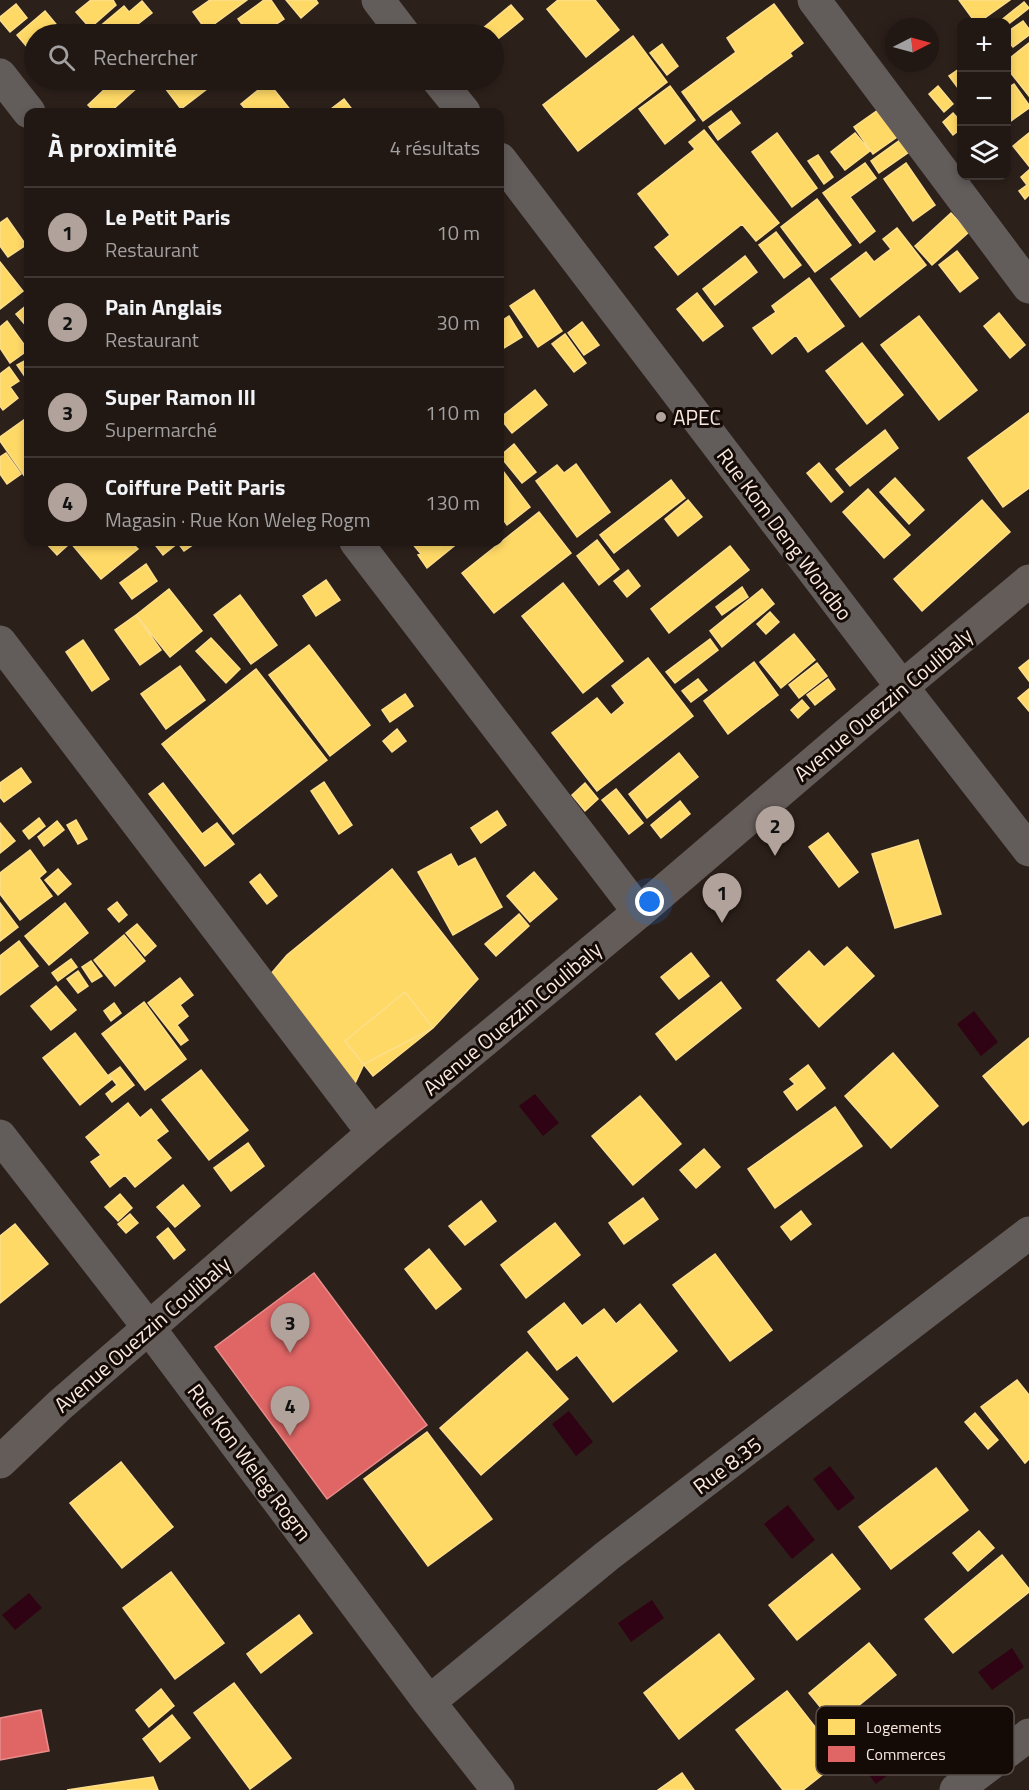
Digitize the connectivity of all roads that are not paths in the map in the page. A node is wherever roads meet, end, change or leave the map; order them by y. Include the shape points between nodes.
1 (378, 0) edge
2 (814, 0) edge
3 (396, 24) edge
4 (0, 75) edge
5 (446, 90) edge
6 (26, 108) edge
7 (461, 108) edge
8 (504, 164) edge
9 (1029, 287) edge
10 (359, 546) edge
11 (1029, 581) edge
12 (0, 642) edge
13 (902, 687) junction
14 (1029, 850) edge
15 (639, 912) junction
16 (373, 1133) junction
17 (0, 1136) edge
18 (1029, 1233) edge
19 (149, 1328) junction
20 (0, 1462) edge
21 (429, 1702) junction
22 (1029, 1735) edge
23 (1014, 1746) edge
24 (976, 1775) edge
25 (498, 1790) edge
26 (956, 1790) edge

1 - 3 street
2 - 9 street
4 - 6 street
5 - 7 street
8 - 13 street, Rue Kom Deng Wondbo
10 - 15 street
11 - 13 main road, Avenue Ouezzin Coulibaly
12 - 16 street
13 - 14 street, Rue Kom Deng Wondbo
13 - 15 main road, Avenue Ouezzin Coulibaly
15 - 16 main road, Avenue Ouezzin Coulibaly
16 - 19 main road, Avenue Ouezzin Coulibaly
17 - 19 street, Rue Kon Weleg Rogm
18 - 21 street, Rue 8.35 via 607,1556
19 - 20 main road, Avenue Ouezzin Coulibaly
19 - 21 street, Rue Kon Weleg Rogm
21 - 25 street, Rue Kon Weleg Rogm
22 - 23 street
24 - 26 street

